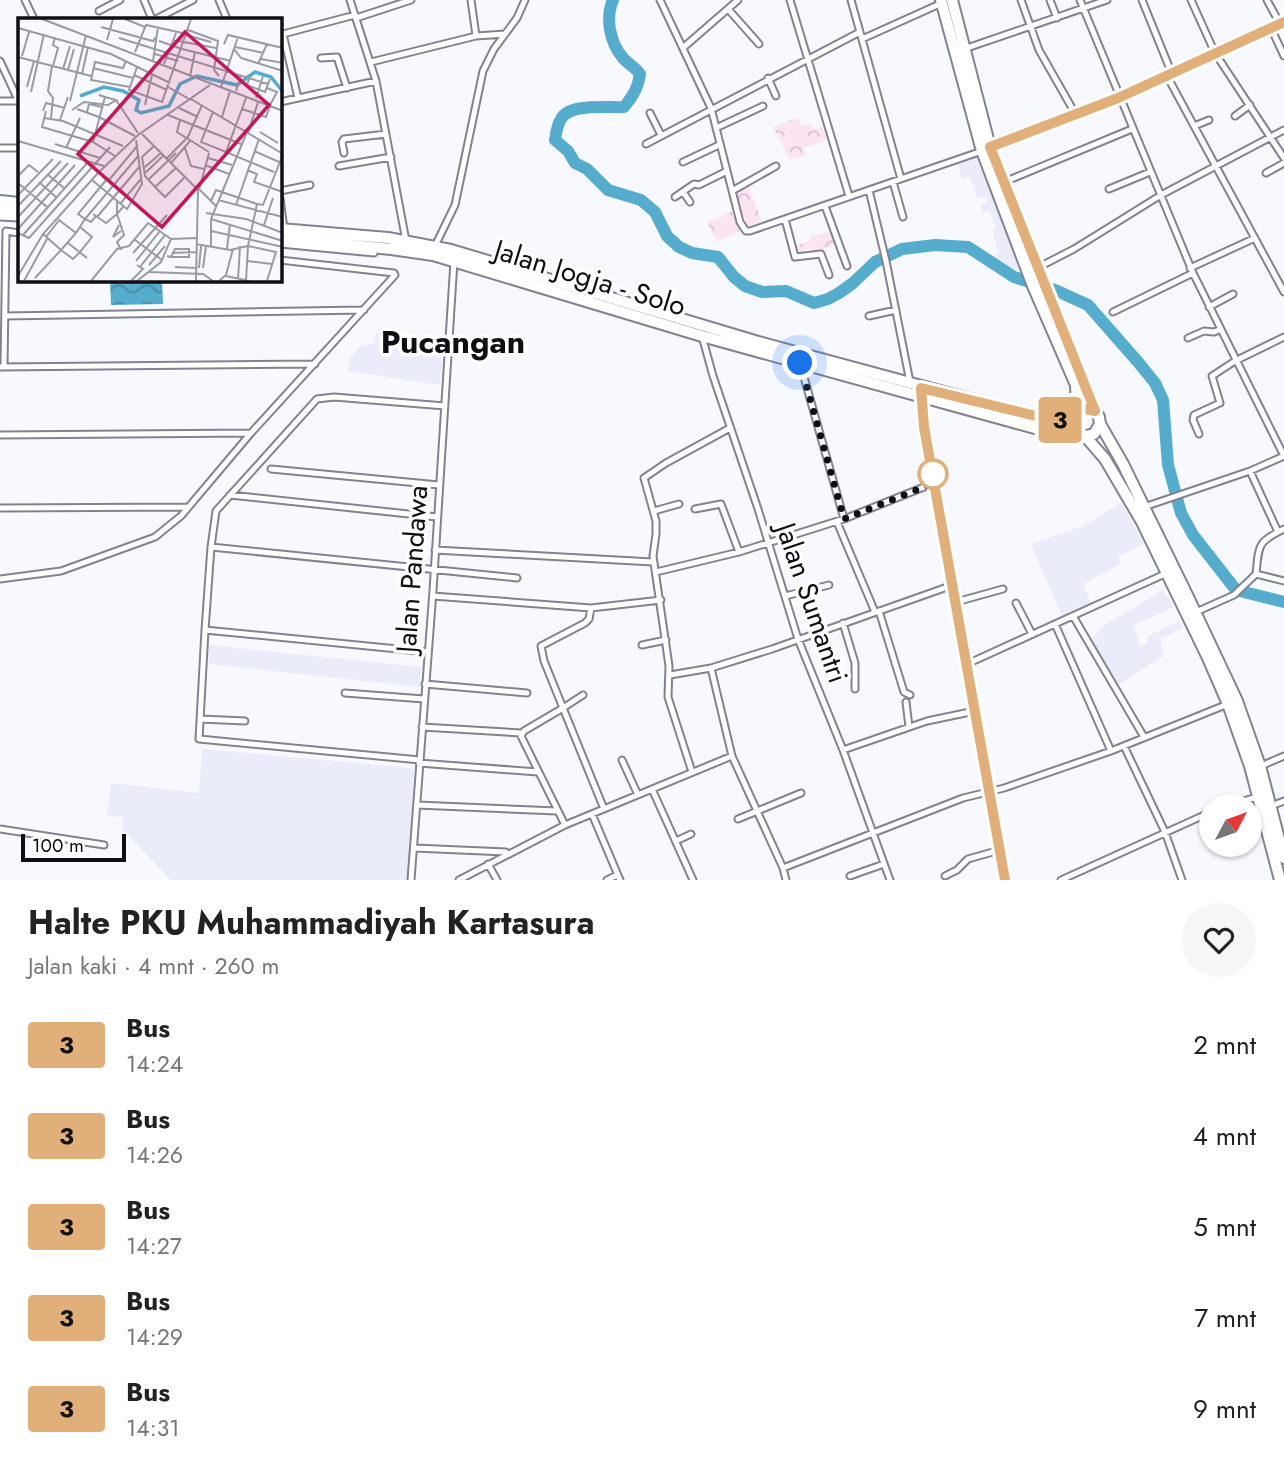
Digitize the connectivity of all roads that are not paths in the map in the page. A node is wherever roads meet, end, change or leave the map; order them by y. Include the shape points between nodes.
1 (25, 0) edge
2 (120, 0) edge
3 (144, 0) edge
4 (193, 0) edge
5 (219, 0) edge
6 (350, 0) edge
7 (411, 0) edge
8 (471, 0) edge
9 (525, 0) edge
10 (660, 0) edge
11 (738, 0) edge
12 (790, 0) edge
13 (851, 0) edge
14 (1021, 0) edge
15 (1050, 0) edge
16 (1080, 0) edge
17 (1107, 0) edge
18 (1142, 0) edge
19 (1191, 0) edge
20 (1267, 0) edge
21 (945, 1) edge
22 (727, 9) junction
23 (1083, 9) junction
24 (99, 10) dead end
25 (355, 16) junction
26 (34, 18) edge
27 (153, 18) edge
28 (156, 18) edge
29 (227, 18) edge
30 (1057, 18) junction
31 (1278, 25) edge
32 (1031, 27) junction
33 (505, 34) junction
34 (861, 35) junction
35 (477, 36) junction
36 (759, 44) dead end
37 (684, 47) junction
38 (964, 49) junction
39 (1215, 53) junction
40 (1284, 56) edge
41 (321, 58) dead end
42 (807, 58) junction
43 (0, 61) edge
44 (371, 62) junction
45 (1170, 75) junction
46 (768, 78) junction
47 (376, 82) junction
48 (347, 88) junction
49 (776, 96) dead end
50 (298, 98) junction
51 (1118, 98) junction
52 (18, 99) edge
53 (0, 101) edge
54 (18, 101) edge
55 (282, 102) edge
56 (1250, 105) junction
57 (763, 106) dead end
58 (711, 108) junction
59 (650, 113) dead end
60 (1076, 115) junction
61 (1235, 116) dead end
62 (1209, 120) dead end
63 (1194, 126) junction
64 (716, 128) junction
65 (1132, 129) junction
66 (1284, 130) edge
67 (386, 134) junction
68 (661, 135) junction
69 (1270, 136) junction
70 (646, 144) dead end
71 (719, 145) junction
72 (0, 148) edge
73 (18, 148) edge
74 (986, 149) junction
75 (344, 153) dead end
76 (391, 157) junction
77 (1284, 161) edge
78 (682, 162) dead end
79 (339, 166) dead end
80 (776, 166) dead end
81 (1216, 166) junction
82 (727, 170) junction
83 (1150, 172) junction
84 (1266, 173) dead end
85 (901, 179) junction
86 (893, 182) junction
87 (1004, 183) junction
88 (310, 185) dead end
89 (1109, 189) dead end
90 (869, 190) junction
91 (282, 191) edge
92 (732, 191) junction
93 (683, 192) junction
94 (1161, 195) junction
95 (849, 196) junction
96 (676, 197) dead end
97 (0, 201) edge
98 (690, 202) dead end
99 (18, 203) edge
100 (825, 205) junction
101 (0, 211) edge
102 (18, 215) edge
103 (18, 215) edge
104 (0, 217) edge
105 (903, 217) dead end
106 (785, 219) junction
107 (3, 231) edge
108 (282, 232) edge
109 (1255, 239) junction
110 (282, 244) edge
111 (404, 245) junction
112 (435, 246) junction
113 (282, 260) edge
114 (454, 261) junction
115 (846, 266) dead end
116 (1191, 271) junction
117 (829, 275) dead end
118 (1035, 276) junction
119 (570, 292) junction
120 (1284, 292) edge
121 (1233, 294) dead end
122 (2, 299) edge
123 (1209, 307) junction
124 (364, 310) junction
125 (896, 310) junction
126 (1113, 312) dead end
127 (5, 316) junction
128 (869, 316) dead end
129 (1219, 330) junction
130 (702, 336) junction
131 (1284, 337) edge
132 (1188, 338) dead end
133 (1235, 361) junction
134 (800, 363) junction
135 (316, 364) junction
136 (2, 367) edge
137 (916, 391) junction
138 (445, 406) junction
139 (1095, 411) junction
140 (1075, 414) junction
141 (1100, 424) junction
142 (730, 428) junction
143 (251, 433) junction
144 (1199, 434) dead end
145 (0, 435) edge
146 (1084, 436) junction
147 (1284, 456) edge
148 (271, 469) dead end
149 (1250, 471) junction
150 (934, 483) junction
151 (439, 485) junction
152 (230, 495) junction
153 (679, 504) dead end
154 (1144, 506) junction
155 (188, 507) junction
156 (0, 508) edge
157 (695, 509) dead end
158 (654, 511) junction
159 (437, 517) junction
160 (844, 519) junction
161 (837, 522) junction
162 (1281, 531) edge
163 (768, 543) junction
164 (211, 547) junction
165 (435, 550) junction
166 (739, 552) junction
167 (653, 562) junction
168 (434, 571) junction
169 (656, 572) junction
170 (1167, 573) junction
171 (1256, 574) junction
172 (517, 578) dead end
173 (0, 579) edge
174 (1284, 581) edge
175 (828, 585) dead end
176 (953, 586) junction
177 (1003, 589) dead end
178 (433, 596) junction
179 (785, 596) junction
180 (660, 600) junction
181 (956, 602) junction
182 (1016, 603) dead end
183 (591, 608) junction
184 (877, 611) junction
185 (1196, 612) junction
186 (1073, 616) junction
187 (843, 623) junction
188 (1055, 624) junction
189 (205, 630) junction
190 (1032, 634) junction
191 (798, 639) junction
192 (666, 640) junction
193 (642, 645) dead end
194 (428, 652) junction
195 (967, 664) junction
196 (711, 668) junction
197 (670, 675) junction
198 (425, 684) junction
199 (855, 689) dead end
200 (527, 693) dead end
201 (345, 694) dead end
202 (583, 695) dead end
203 (910, 695) dead end
204 (424, 699) junction
205 (906, 702) dead end
206 (1228, 704) junction
207 (563, 708) junction
208 (975, 711) junction
209 (200, 719) junction
210 (245, 721) dead end
211 (422, 727) junction
212 (909, 727) junction
213 (521, 733) junction
214 (1144, 737) junction
215 (1124, 746) junction
216 (843, 750) junction
217 (1111, 751) junction
218 (732, 756) junction
219 (1284, 757) edge
220 (622, 760) dead end
221 (420, 761) junction
222 (1260, 766) junction
223 (538, 772) junction
224 (692, 772) junction
225 (652, 789) junction
226 (990, 791) junction
227 (801, 793) dead end
228 (638, 795) junction
229 (1263, 795) junction
230 (1284, 801) edge
231 (417, 805) junction
232 (1271, 806) junction
233 (604, 809) junction
234 (557, 811) junction
235 (756, 811) junction
236 (592, 814) junction
237 (1199, 817) edge
238 (738, 819) dead end
239 (565, 825) junction
240 (0, 829) edge
241 (1166, 832) junction
242 (874, 833) junction
243 (691, 834) dead end
244 (1281, 837) edge
245 (676, 841) junction
246 (104, 845) dead end
247 (414, 848) junction
248 (1000, 850) junction
249 (509, 853) junction
250 (1284, 858) edge
251 (488, 864) junction
252 (884, 864) junction
253 (783, 868) junction
254 (850, 876) dead end
255 (945, 876) dead end
256 (618, 877) edge
257 (411, 880) edge
258 (458, 880) edge
259 (497, 880) edge
260 (607, 880) edge
261 (694, 880) edge
262 (786, 880) edge
263 (890, 880) edge
264 (1005, 880) edge
265 (1061, 880) edge
266 (1181, 880) edge
267 (1280, 880) edge

1 - 26 street
2 - 24 street
3 - 27 street
4 - 28 street
5 - 29 street
6 - 25 street
7 - 25 street
8 - 35 street
9 - 33 street
10 - 37 street
11 - 22 street
12 - 42 street
13 - 34 street
14 - 32 street
15 - 30 street
16 - 23 street
17 - 23 street
18 - 45 street
19 - 39 street
20 - 31 street
21 - 34 street
21 - 38 highway
21 - 74 highway
22 - 36 street
22 - 37 street
23 - 30 street
23 - 51 street
25 - 44 street
25 - 50 street via 283,34
30 - 32 street
31 - 39 street
31 - 40 street
32 - 38 street
32 - 60 street via 1042,58
33 - 35 street
33 - 112 street via 483,71 455,205
34 - 42 street
34 - 85 street
35 - 44 street
37 - 58 street
38 - 74 highway
39 - 45 street
39 - 56 street
41 - 48 street via 337,57
42 - 46 street
42 - 95 street
43 - 52 street
44 - 47 street
45 - 51 street
45 - 63 street
46 - 49 street
46 - 58 street
47 - 48 street
47 - 67 street
48 - 50 street
50 - 55 street
51 - 60 street
51 - 65 street
53 - 54 street
56 - 61 street
56 - 69 street
57 - 64 street
58 - 64 street
58 - 68 street
59 - 68 street
60 - 74 street
62 - 63 street
63 - 81 street
64 - 71 street
65 - 83 street
65 - 87 street
66 - 69 street
67 - 75 street via 344,139
67 - 76 street
68 - 70 street
69 - 77 street
69 - 81 street
71 - 78 street
71 - 82 street
72 - 73 street
74 - 85 street
74 - 87 highway
74 - 118 highway
76 - 79 street
76 - 111 street
77 - 84 street
80 - 92 street
81 - 94 street
81 - 109 street
82 - 92 street
82 - 93 street
83 - 89 street
83 - 94 street
85 - 86 street
86 - 90 street
86 - 105 street
87 - 118 highway
88 - 91 street
90 - 95 street
90 - 125 street
92 - 106 street via 746,230
93 - 96 street
93 - 98 street
94 - 116 street
94 - 118 street
95 - 100 street
97 - 99 highway
100 - 106 street
100 - 115 street
101 - 102 highway
103 - 104 street
106 - 117 street via 795,257 821,254
107 - 122 street
108 - 111 highway, Jalan Jogja - Solo
109 - 116 street
109 - 120 street
110 - 111 street via 388,254
111 - 112 highway, Jalan Jogja - Solo
111 - 114 highway, Jalan Jogja - Solo
112 - 119 highway, Jalan Jogja - Solo
113 - 124 street via 394,273
114 - 119 highway, Jalan Jogja - Solo
114 - 138 street, Jalan Pandawa
116 - 123 street
116 - 126 street
118 - 139 highway via 1046,291
118 - 140 highway via 1077,388
119 - 130 highway, Jalan Jogja - Solo
119 - 137 highway, Jalan Jogja - Solo via 875,375
121 - 123 street
122 - 127 street
123 - 129 street
124 - 127 street
124 - 135 street
125 - 128 street
125 - 137 street
127 - 136 street
129 - 132 street
129 - 133 street
130 - 134 highway, Jalan Jogja - Solo
130 - 142 street, Jalan Sumantri
131 - 133 street
133 - 144 street via 1211,377 1220,403 1194,416
133 - 147 street
134 - 137 highway, Jalan Jogja - Solo
134 - 160 street
135 - 136 street
135 - 143 street
137 - 140 highway via 1040,418 1062,420
137 - 146 highway via 1066,439
137 - 150 main road
138 - 151 street, Jalan Pandawa
138 - 152 street via 320,397
139 - 140 highway via 1087,408
139 - 141 highway
140 - 146 highway via 1074,428
141 - 146 highway via 1094,434
141 - 154 highway
142 - 158 street via 646,475
142 - 163 street, Jalan Sumantri
143 - 145 street
143 - 155 street
146 - 170 highway via 1107,462
147 - 149 street
148 - 151 street
149 - 154 street
149 - 162 street
150 - 160 street
150 - 176 main road
151 - 159 street, Jalan Pandawa
152 - 159 street
152 - 164 street via 216,511
153 - 158 street
154 - 185 highway
155 - 156 street
155 - 173 street via 155,537 61,571
157 - 166 street via 721,503
158 - 167 street
159 - 165 street, Jalan Pandawa
160 - 161 street
161 - 163 street
161 - 184 street
162 - 171 street via 1258,546
163 - 166 street
163 - 179 street, Jalan Sumantri
164 - 168 street
164 - 189 street
165 - 167 street
165 - 168 street, Jalan Pandawa
166 - 169 street
167 - 169 street
168 - 172 street
168 - 178 street, Jalan Pandawa
169 - 180 street
170 - 186 street
170 - 206 highway
171 - 174 street
171 - 185 street via 1237,593
175 - 179 street
176 - 181 main road
176 - 184 street
177 - 181 street
178 - 183 street
178 - 194 street, Jalan Pandawa
179 - 191 street, Jalan Sumantri
180 - 183 street
180 - 192 street
181 - 195 main road
182 - 190 street
183 - 207 street via 585,623 540,647
184 - 187 street
184 - 203 street via 904,692
185 - 222 highway via 1237,701
186 - 188 street
186 - 214 street
187 - 191 street
187 - 199 street via 855,663
188 - 190 street
188 - 217 street
189 - 194 street
189 - 209 street
190 - 195 street
191 - 196 street
191 - 216 street, Jalan Sumantri
192 - 193 street
192 - 197 street
194 - 198 street, Jalan Pandawa
195 - 208 main road
196 - 197 street
196 - 218 street
197 - 224 street via 668,697
198 - 200 street
198 - 204 street, Jalan Pandawa
201 - 204 street
202 - 207 street
204 - 211 street, Jalan Pandawa
205 - 212 street
206 - 214 street
206 - 229 highway
207 - 213 street
207 - 233 street
208 - 212 street
208 - 226 main road
209 - 210 street
209 - 221 street via 199,739
211 - 213 street
211 - 221 street, Jalan Pandawa
212 - 216 street
213 - 223 street
214 - 215 street
215 - 217 street
215 - 241 street
216 - 242 street, Jalan Sumantri
217 - 226 street
218 - 224 street
218 - 235 street
219 - 222 street
220 - 228 street
221 - 223 street
221 - 231 street, Jalan Pandawa
222 - 229 highway
223 - 234 street
224 - 225 street
225 - 228 street
225 - 245 street
226 - 242 street
226 - 248 main road
227 - 235 street
228 - 233 street
229 - 232 highway
229 - 267 highway
230 - 232 street
231 - 234 street
231 - 247 street, Jalan Pandawa
232 - 244 highway
233 - 236 street
234 - 239 street
235 - 238 street
235 - 253 street
236 - 239 street
236 - 256 street
237 - 241 street
239 - 249 street
240 - 246 street
241 - 265 street
241 - 266 street
242 - 252 street, Jalan Sumantri
242 - 253 street
243 - 245 street
244 - 250 highway
245 - 261 street
247 - 249 street
247 - 257 street, Jalan Pandawa
248 - 255 street via 968,859
248 - 264 main road
249 - 251 street
251 - 258 street
251 - 259 street
252 - 254 street
252 - 263 street, Jalan Sumantri
253 - 262 street
256 - 260 street

